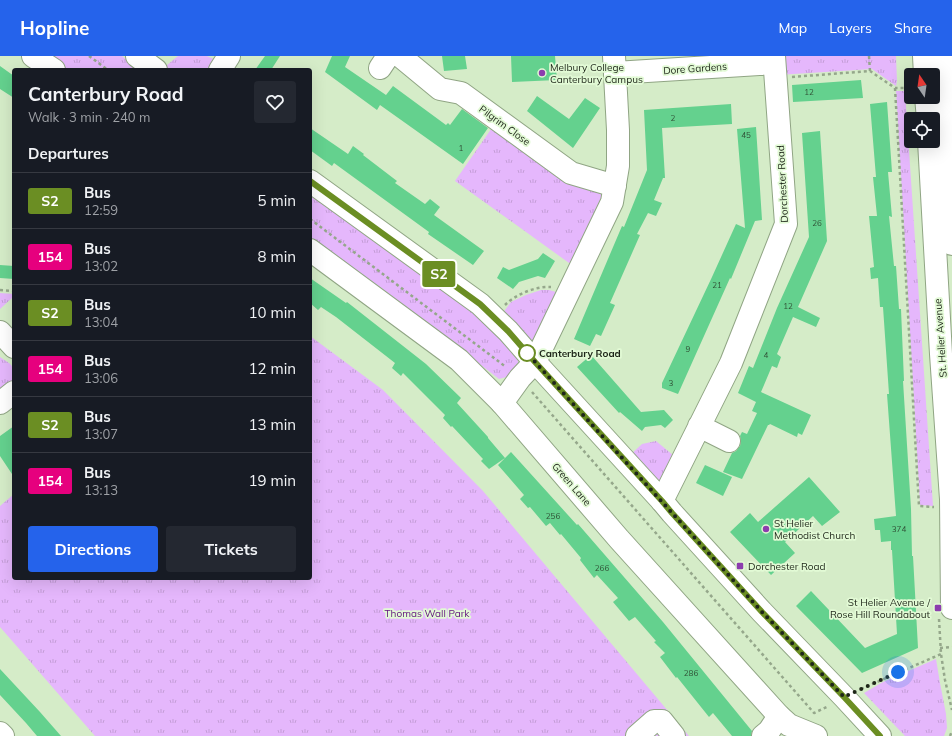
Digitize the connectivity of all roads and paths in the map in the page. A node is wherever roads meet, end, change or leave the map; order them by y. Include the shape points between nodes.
1 (33, 56) edge
2 (88, 56) edge
3 (137, 56) edge
4 (229, 56) edge
5 (400, 56) edge
6 (869, 56) edge
7 (924, 56) edge
8 (941, 56) edge
9 (615, 65) edge
10 (775, 66) edge
11 (51, 68) edge
12 (105, 68) edge
13 (153, 68) edge
14 (221, 68) edge
15 (925, 68) edge
16 (870, 71) junction
17 (904, 87) edge
18 (895, 88) junction
19 (929, 148) edge
20 (312, 182) edge
21 (615, 186) junction
22 (312, 221) edge
23 (952, 244) edge
24 (312, 251) edge
25 (0, 290) edge
26 (12, 291) edge
27 (569, 292) junction
28 (495, 318) junction
29 (535, 362) junction
30 (520, 378) junction
31 (12, 394) edge
32 (0, 403) edge
33 (502, 404) junction
34 (699, 426) junction
35 (729, 441) dead end
36 (662, 501) junction
37 (934, 507) dead end
38 (952, 608) edge
39 (952, 647) edge
40 (940, 648) dead end
41 (941, 654) dead end
42 (942, 662) dead end
43 (844, 697) junction
44 (952, 710) edge
45 (779, 716) junction
46 (952, 731) edge
47 (0, 733) edge
48 (3, 736) edge
49 (637, 736) edge
50 (674, 736) edge
51 (763, 736) edge
52 (816, 736) edge
53 (880, 736) edge
54 (950, 736) edge

1 - 11 main road
2 - 12 path
3 - 13 main road
4 - 14 main road
5 - 21 main road, Pilgrim Close via 440,89 461,93 571,173
6 - 16 path
7 - 15 main road
8 - 23 main road
9 - 10 main road, Dore Gardens
9 - 21 main road via 618,130
10 - 16 path
10 - 34 main road, Dorchester Road via 786,224 731,363
16 - 18 path
17 - 18 path
18 - 37 path via 919,506
19 - 38 main road, St. Helier Avenue via 951,499
20 - 28 main road via 480,304
21 - 27 main road via 612,202
22 - 30 path
24 - 33 main road, Green Lane via 459,360
25 - 26 path
27 - 28 path via 550,286 537,288 509,301
27 - 29 main road
28 - 29 main road
29 - 30 main road
29 - 36 main road
30 - 33 main road
30 - 43 path via 814,713
31 - 32 main road
33 - 45 main road, Green Lane via 619,539
34 - 35 main road
34 - 36 main road, Dorchester Road
36 - 43 main road via 762,612
39 - 40 path
41 - 43 path
42 - 44 path
43 - 53 main road
45 - 51 main road
45 - 52 main road, Green Lane via 789,725
46 - 54 path
47 - 48 main road
49 - 50 main road via 654,721 662,721

